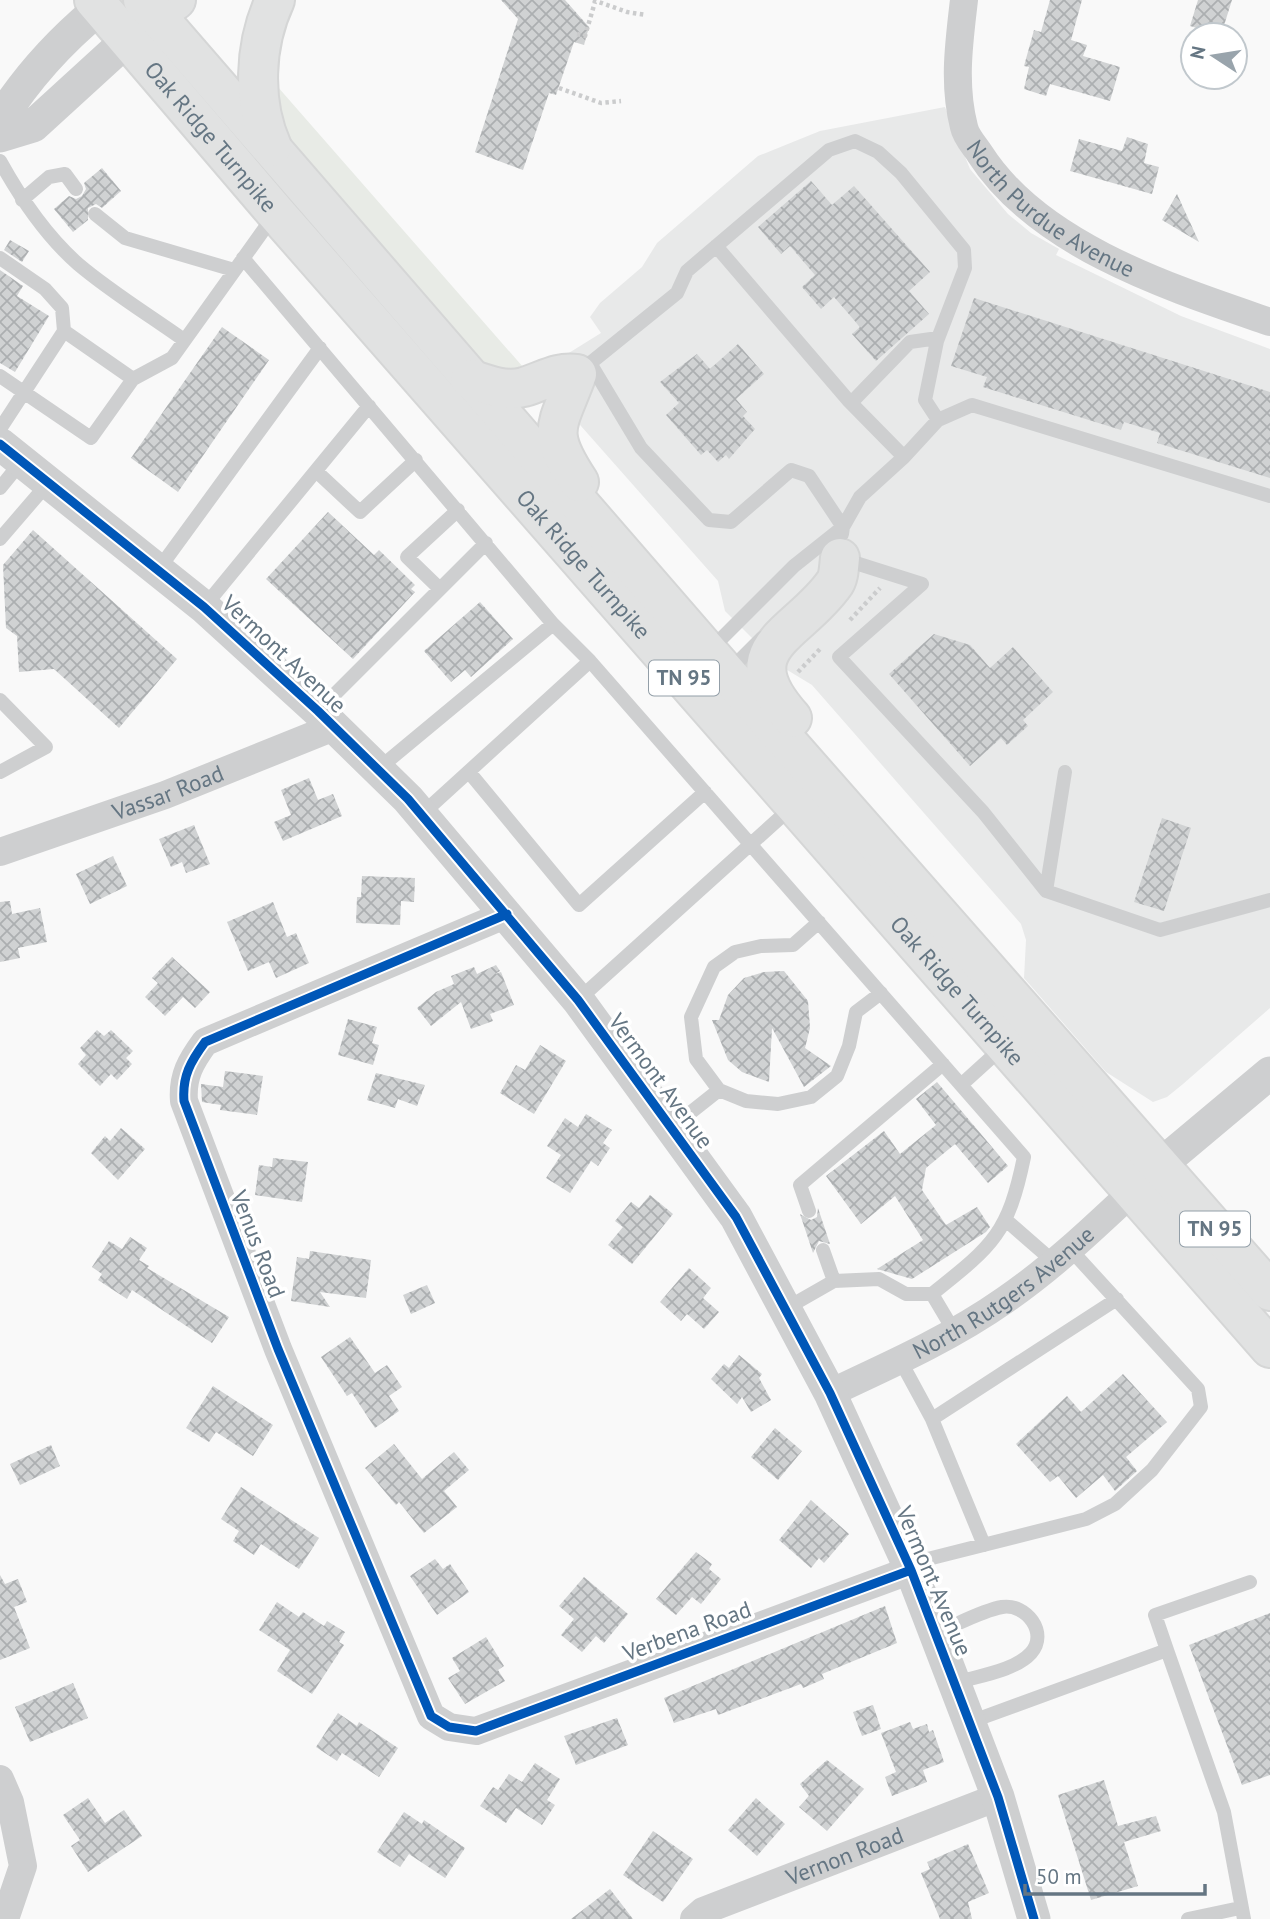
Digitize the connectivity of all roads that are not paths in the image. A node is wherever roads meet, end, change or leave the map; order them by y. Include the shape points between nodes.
1 (275, 0) edge
2 (964, 0) edge
3 (101, 3) edge
4 (158, 5) edge
5 (126, 39) junction
6 (0, 120) edge
7 (0, 136) edge
8 (0, 160) edge
9 (285, 189) junction
10 (76, 190) dead end
11 (22, 200) junction
12 (95, 214) dead end
13 (716, 246) junction
14 (0, 258) edge
15 (238, 264) junction
16 (1270, 322) edge
17 (64, 331) junction
18 (938, 338) junction
19 (184, 340) junction
20 (320, 348) junction
21 (584, 368) junction
22 (0, 376) edge
23 (133, 379) junction
24 (470, 379) junction
25 (23, 392) junction
26 (852, 403) junction
27 (369, 406) junction
28 (938, 419) junction
29 (0, 429) edge
30 (11, 453) edge
31 (904, 457) junction
32 (416, 460) junction
33 (316, 471) junction
34 (49, 482) junction
35 (0, 488) edge
36 (1270, 496) edge
37 (458, 510) junction
38 (604, 531) junction
39 (0, 539) edge
40 (486, 543) junction
41 (841, 543) junction
42 (158, 570) junction
43 (440, 589) junction
44 (204, 607) junction
45 (553, 624) junction
46 (590, 661) junction
47 (705, 675) junction
48 (0, 700) edge
49 (326, 719) junction
50 (377, 770) junction
51 (0, 772) edge
52 (468, 772) junction
53 (1065, 772) dead end
54 (705, 792) junction
55 (808, 792) junction
56 (421, 815) junction
57 (750, 844) junction
58 (0, 852) edge
59 (918, 888) junction
60 (1046, 891) junction
61 (1270, 900) edge
62 (506, 914) junction
63 (819, 922) junction
64 (881, 993) junction
65 (578, 1000) junction
66 (1019, 1032) junction
67 (943, 1064) junction
68 (1270, 1073) edge
69 (961, 1085) junction
70 (719, 1090) junction
71 (671, 1128) junction
72 (1146, 1178) junction
73 (809, 1211) dead end
74 (1007, 1221) junction
75 (823, 1250) dead end
76 (1062, 1255) junction
77 (834, 1281) junction
78 (1270, 1291) edge
79 (932, 1294) junction
80 (1116, 1299) junction
81 (785, 1309) junction
82 (954, 1331) junction
83 (1270, 1348) edge
84 (901, 1360) junction
85 (830, 1393) junction
86 (932, 1419) junction
87 (984, 1545) junction
88 (909, 1567) junction
89 (1250, 1582) dead end
90 (936, 1633) junction
91 (1167, 1650) junction
92 (955, 1683) junction
93 (970, 1722) junction
94 (477, 1731) joint
95 (0, 1779) edge
96 (998, 1797) junction
97 (1242, 1913) edge
98 (5, 1919) edge
99 (694, 1919) edge
100 (1034, 1919) edge
101 (1188, 1919) edge

1 - 9 highway via 258,73 264,127
2 - 16 street, North Purdue Avenue via 956,65 964,130 996,179 1039,219 1084,245 1167,284
3 - 5 highway, Oak Ridge Turnpike / TN 95
3 - 6 street via 64,38
4 - 5 street
4 - 9 highway, Oak Ridge Turnpike / TN 95
5 - 7 street via 33,126
5 - 9 highway, Oak Ridge Turnpike / TN 95
8 - 11 lane
9 - 15 lane
9 - 24 highway, Oak Ridge Turnpike / TN 95
9 - 47 highway, Oak Ridge Turnpike / TN 95
10 - 11 lane via 65,174 49,177
11 - 19 lane via 79,265
12 - 15 lane via 125,238
13 - 18 lane via 829,150 855,142 878,152 901,173 964,250 965,268
13 - 21 lane via 687,271 677,293
13 - 26 lane
14 - 17 lane via 45,289 62,308
15 - 19 lane
15 - 20 lane
17 - 23 lane
17 - 25 lane
18 - 26 lane via 910,342
18 - 28 lane via 925,400
19 - 23 lane via 172,358
20 - 27 lane
20 - 42 lane
21 - 24 highway via 522,388 494,387
21 - 38 highway via 556,439
21 - 41 lane via 641,448 709,520 731,522 791,470 809,476
22 - 25 lane
23 - 25 lane via 91,438
24 - 38 highway, Oak Ridge Turnpike / TN 95
25 - 29 lane
26 - 31 lane
27 - 32 lane
27 - 33 lane
28 - 31 lane
28 - 36 lane via 972,405
30 - 34 street, Vermont Avenue
30 - 35 lane
31 - 41 lane via 860,497
32 - 33 lane via 360,512
32 - 37 lane
33 - 44 lane
34 - 39 lane
34 - 42 street, Vermont Avenue
37 - 40 lane
37 - 43 lane via 407,557
38 - 47 highway, Oak Ridge Turnpike / TN 95
40 - 43 lane
40 - 45 lane
41 - 47 lane
41 - 47 lane via 794,566
41 - 59 highway via 836,582 773,648 765,666 767,683 779,703 873,811
41 - 60 lane via 922,584 839,657 983,812
42 - 44 street, Vermont Avenue
43 - 49 lane
44 - 49 street, Vermont Avenue
45 - 46 lane
45 - 50 lane
46 - 52 lane
46 - 54 lane
47 - 55 highway, Oak Ridge Turnpike / TN 95
48 - 51 lane via 46,747
49 - 50 street, Vermont Avenue
49 - 58 street, Vassar Road via 165,795
50 - 56 street, Vermont Avenue
52 - 54 lane via 579,905
52 - 56 lane
53 - 60 lane
54 - 57 lane
55 - 57 lane
55 - 59 highway, Oak Ridge Turnpike / TN 95
55 - 66 highway, Oak Ridge Turnpike / TN 95
56 - 62 street, Vermont Avenue
57 - 63 lane
57 - 65 lane
59 - 66 highway, Oak Ridge Turnpike / TN 95
60 - 61 lane via 1160,930
62 - 65 street, Vermont Avenue
62 - 94 street, Venus Road via 205,1042 187,1067 183,1091 265,1315 430,1716 449,1727
63 - 64 lane
63 - 70 lane via 793,945 735,952 714,967 691,1017 695,1059
64 - 67 lane
64 - 70 lane via 856,1012 837,1076 811,1097 778,1104 746,1101
65 - 71 street, Vermont Avenue
66 - 69 lane
66 - 72 highway, Oak Ridge Turnpike / TN 95
67 - 69 lane
67 - 73 lane via 800,1185
68 - 72 street
69 - 74 lane via 1024,1157
70 - 71 lane
71 - 81 street, Vermont Avenue via 736,1217
72 - 76 street, North Rutgers Avenue
72 - 78 highway, Oak Ridge Turnpike / TN 95
72 - 83 highway, Oak Ridge Turnpike / TN 95
74 - 76 lane
74 - 79 lane via 986,1250
75 - 77 lane
76 - 80 lane
76 - 82 street, North Rutgers Avenue via 1005,1300
77 - 79 lane via 879,1279 906,1294
77 - 81 lane
79 - 82 lane
80 - 86 lane
80 - 87 lane via 1198,1389 1201,1407 1152,1470 1115,1504 1086,1519
81 - 85 street, Vermont Avenue
82 - 84 street, North Rutgers Avenue
84 - 85 street, North Rutgers Avenue
84 - 86 lane
85 - 88 street, Vermont Avenue
86 - 87 lane
87 - 88 lane
88 - 90 street, Vermont Avenue
88 - 94 street, Verbena Road
89 - 91 lane via 1155,1615
90 - 92 street, Vermont Avenue
90 - 92 lane via 1003,1607 1020,1608 1031,1616 1037,1635 1032,1652 1017,1663
91 - 93 lane
91 - 97 lane via 1224,1812
92 - 93 street, Vermont Avenue
93 - 96 street, Vermont Avenue
95 - 98 street via 10,1802 23,1866
96 - 99 street, Vernon Road via 703,1911
96 - 100 street, Vermont Avenue
97 - 101 lane

